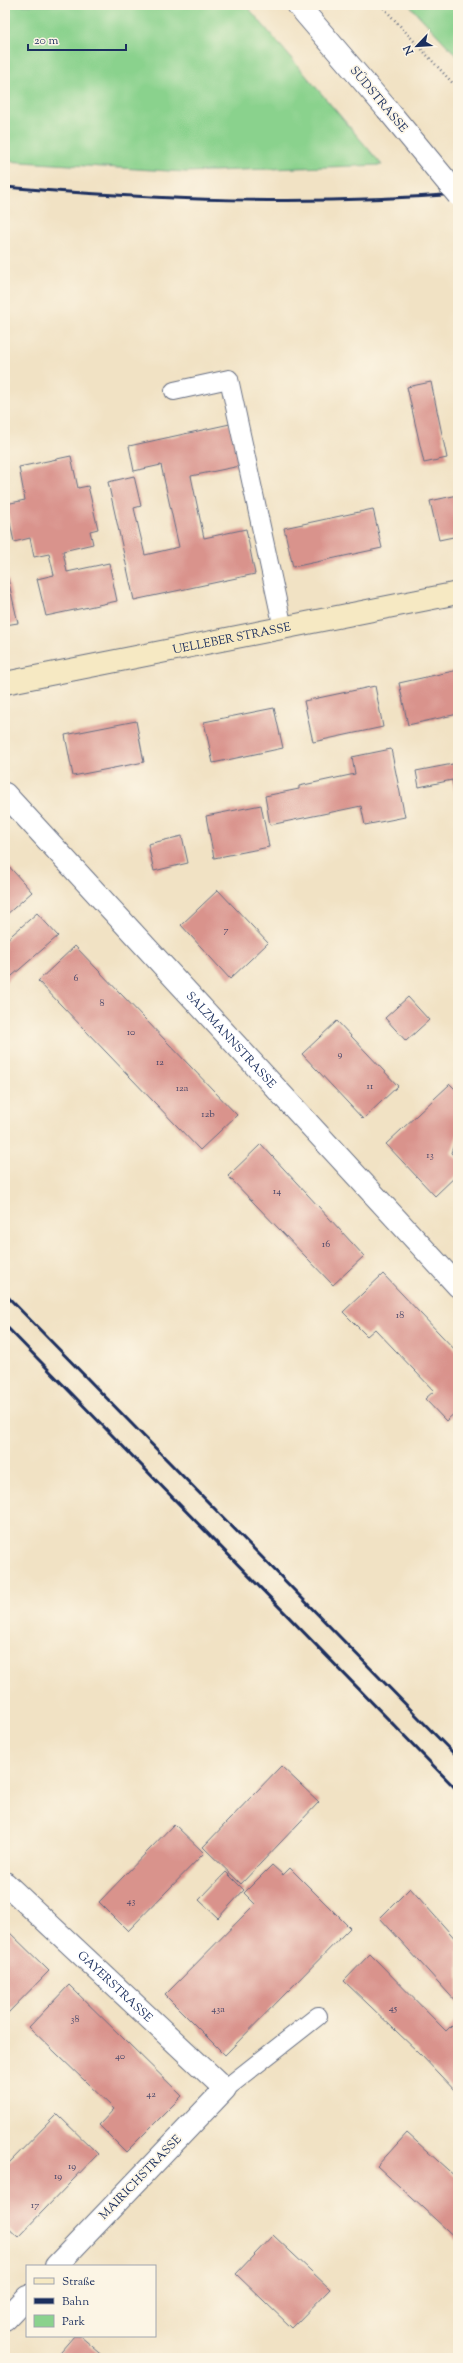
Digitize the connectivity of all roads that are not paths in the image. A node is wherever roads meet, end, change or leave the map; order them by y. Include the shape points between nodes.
1 (298, 5) edge
2 (458, 195) edge
3 (174, 391) dead end
4 (458, 593) edge
5 (283, 628) junction
6 (5, 683) edge
7 (5, 794) edge
8 (458, 1286) edge
9 (5, 1883) edge
10 (318, 2016) dead end
11 (225, 2089) junction
12 (57, 2265) edge
13 (26, 2297) edge
14 (5, 2320) edge

1 - 2 street, SÜDSTRASSE, bridge
3 - 5 lane via 229,379
4 - 5 street, UELLEBER STRASSE
5 - 6 street, UELLEBER STRASSE
7 - 8 street, SALZMANNSTRASSE
9 - 11 street, GAYERSTRASSE
10 - 11 lane
11 - 12 street, MAIRICHSTRASSE
13 - 14 street

